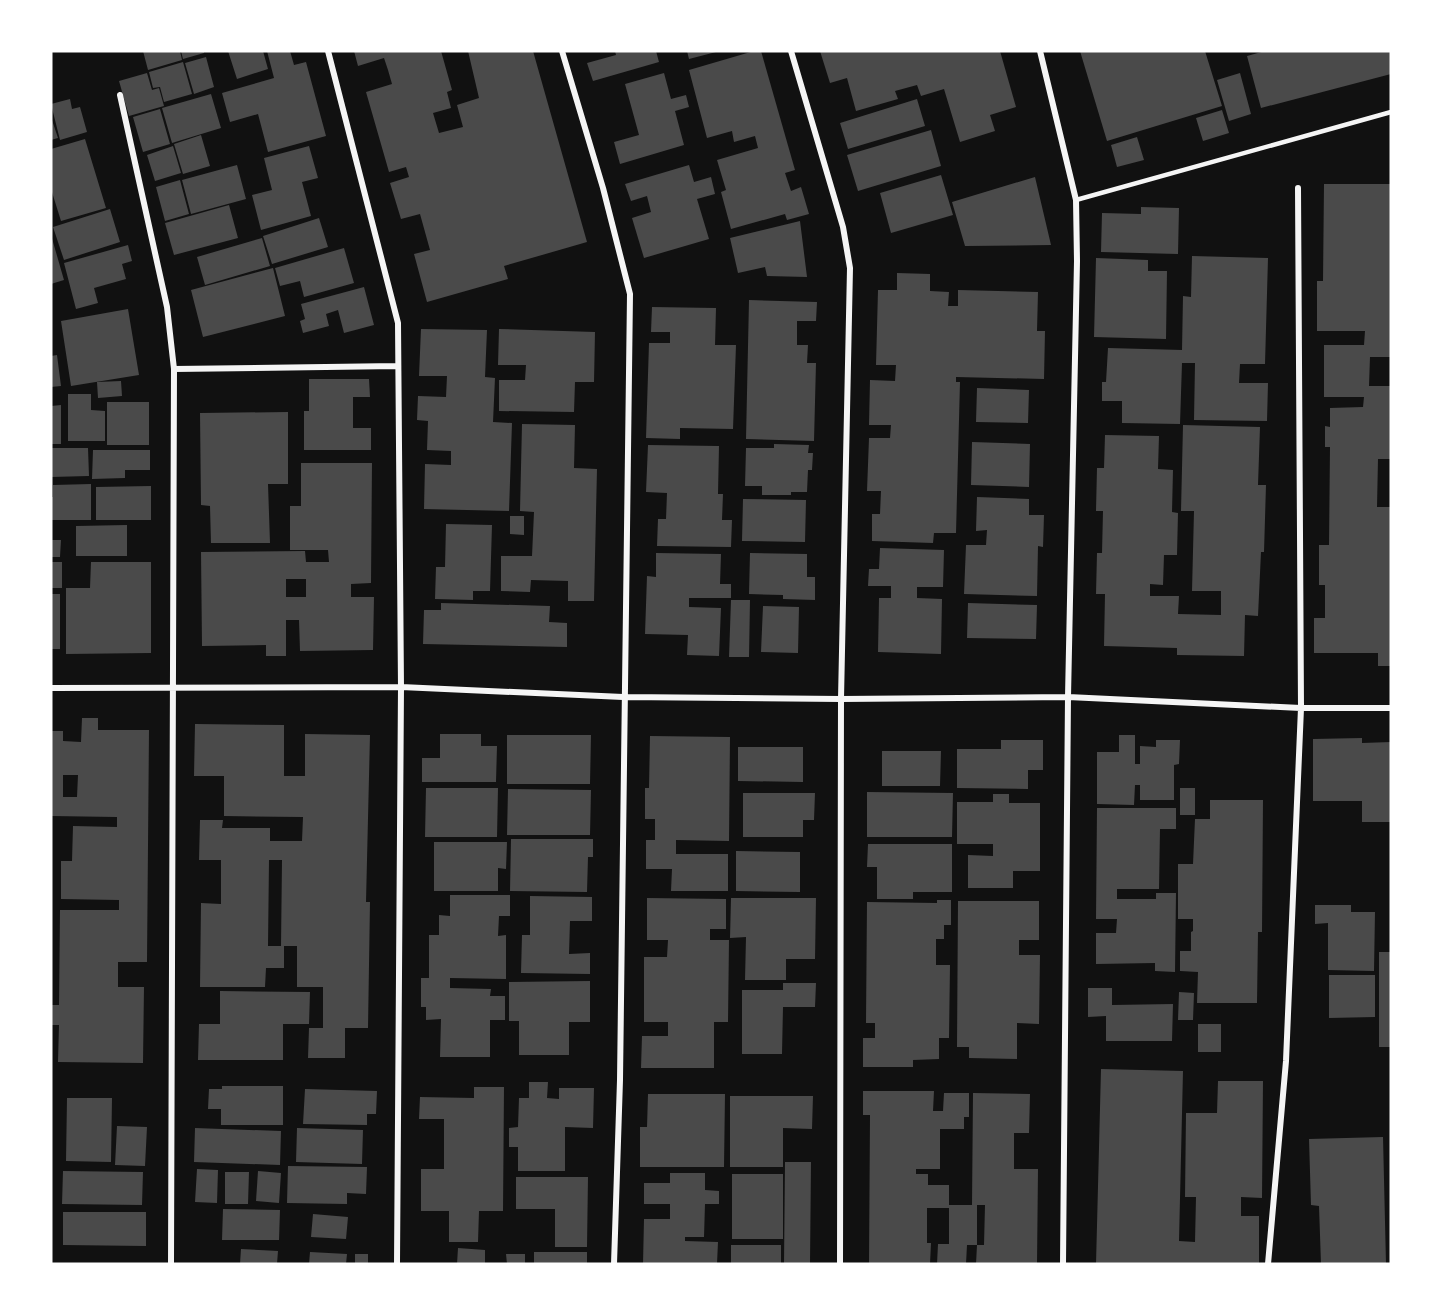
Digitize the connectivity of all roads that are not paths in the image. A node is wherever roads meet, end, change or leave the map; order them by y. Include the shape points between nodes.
1 (328, 51) edge
2 (562, 51) edge
3 (790, 51) edge
4 (1040, 51) edge
5 (120, 95) dead end
6 (1391, 112) edge
7 (1298, 188) dead end
8 (1076, 200) junction
9 (397, 366) junction
10 (174, 369) junction
11 (173, 687) junction
12 (401, 687) junction
13 (51, 688) edge
14 (623, 697) junction
15 (1068, 697) junction
16 (841, 699) junction
17 (1301, 708) junction
18 (1391, 708) edge
19 (171, 1264) edge
20 (397, 1264) edge
21 (614, 1264) edge
22 (840, 1264) edge
23 (1063, 1264) edge
24 (1268, 1264) edge

1 - 9 street via 398,323
2 - 14 street via 630,294
3 - 16 street via 843,227 850,268
4 - 8 street
5 - 10 street via 167,307
6 - 8 lane
7 - 17 street
8 - 15 street
9 - 10 street
9 - 12 street
10 - 11 street
11 - 12 street
11 - 13 street
11 - 19 street
12 - 14 street
12 - 20 street
14 - 16 street
14 - 21 street via 620,1080
15 - 16 street
15 - 17 street
15 - 23 street
16 - 22 street
17 - 18 street
17 - 24 street via 1287,1061

